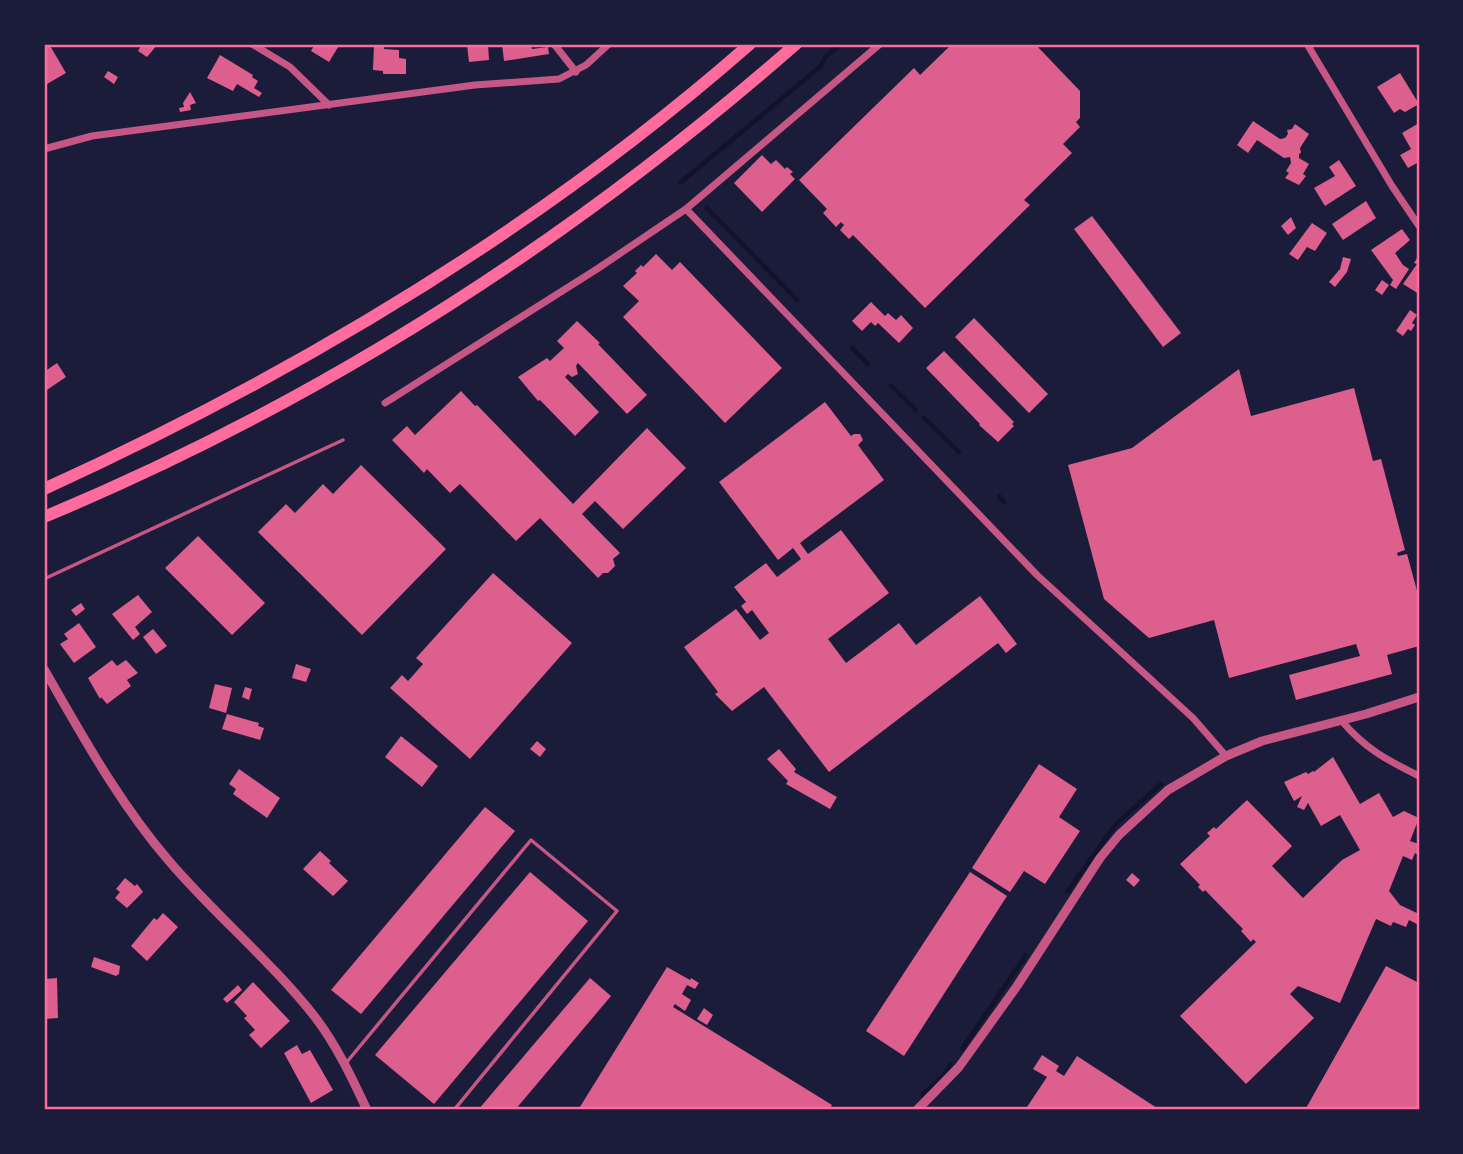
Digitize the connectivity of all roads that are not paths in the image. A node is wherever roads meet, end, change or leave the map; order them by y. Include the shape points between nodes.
1 (252, 44) edge
2 (554, 44) edge
3 (609, 44) edge
4 (750, 44) edge
5 (796, 44) edge
6 (880, 44) edge
7 (1307, 44) edge
8 (576, 72) junction
9 (329, 105) junction
10 (44, 149) edge
11 (687, 209) junction
12 (1419, 226) edge
13 (385, 403) dead end
14 (343, 440) dead end
15 (44, 489) edge
16 (44, 517) edge
17 (44, 579) edge
18 (44, 669) edge
19 (1419, 697) edge
20 (1341, 720) junction
21 (1226, 756) junction
22 (1419, 776) edge
23 (345, 1065) junction
24 (367, 1110) edge
25 (454, 1110) edge
26 (916, 1110) edge

1 - 9 street via 290,67
2 - 8 street
3 - 8 street
4 - 15 highway via 615,154 452,269 288,366
5 - 16 highway via 633,179 429,319 244,424
6 - 11 street
7 - 12 street
8 - 9 street via 559,79
9 - 10 street via 92,136
11 - 13 street
11 - 21 street via 1037,575 1194,718
14 - 17 lane
18 - 23 street via 135,819 297,997
19 - 20 street
20 - 21 street via 1262,741
20 - 22 street via 1376,755
21 - 26 street via 1168,790 1119,835 959,1067
23 - 24 street
23 - 25 lane via 531,840 617,911

